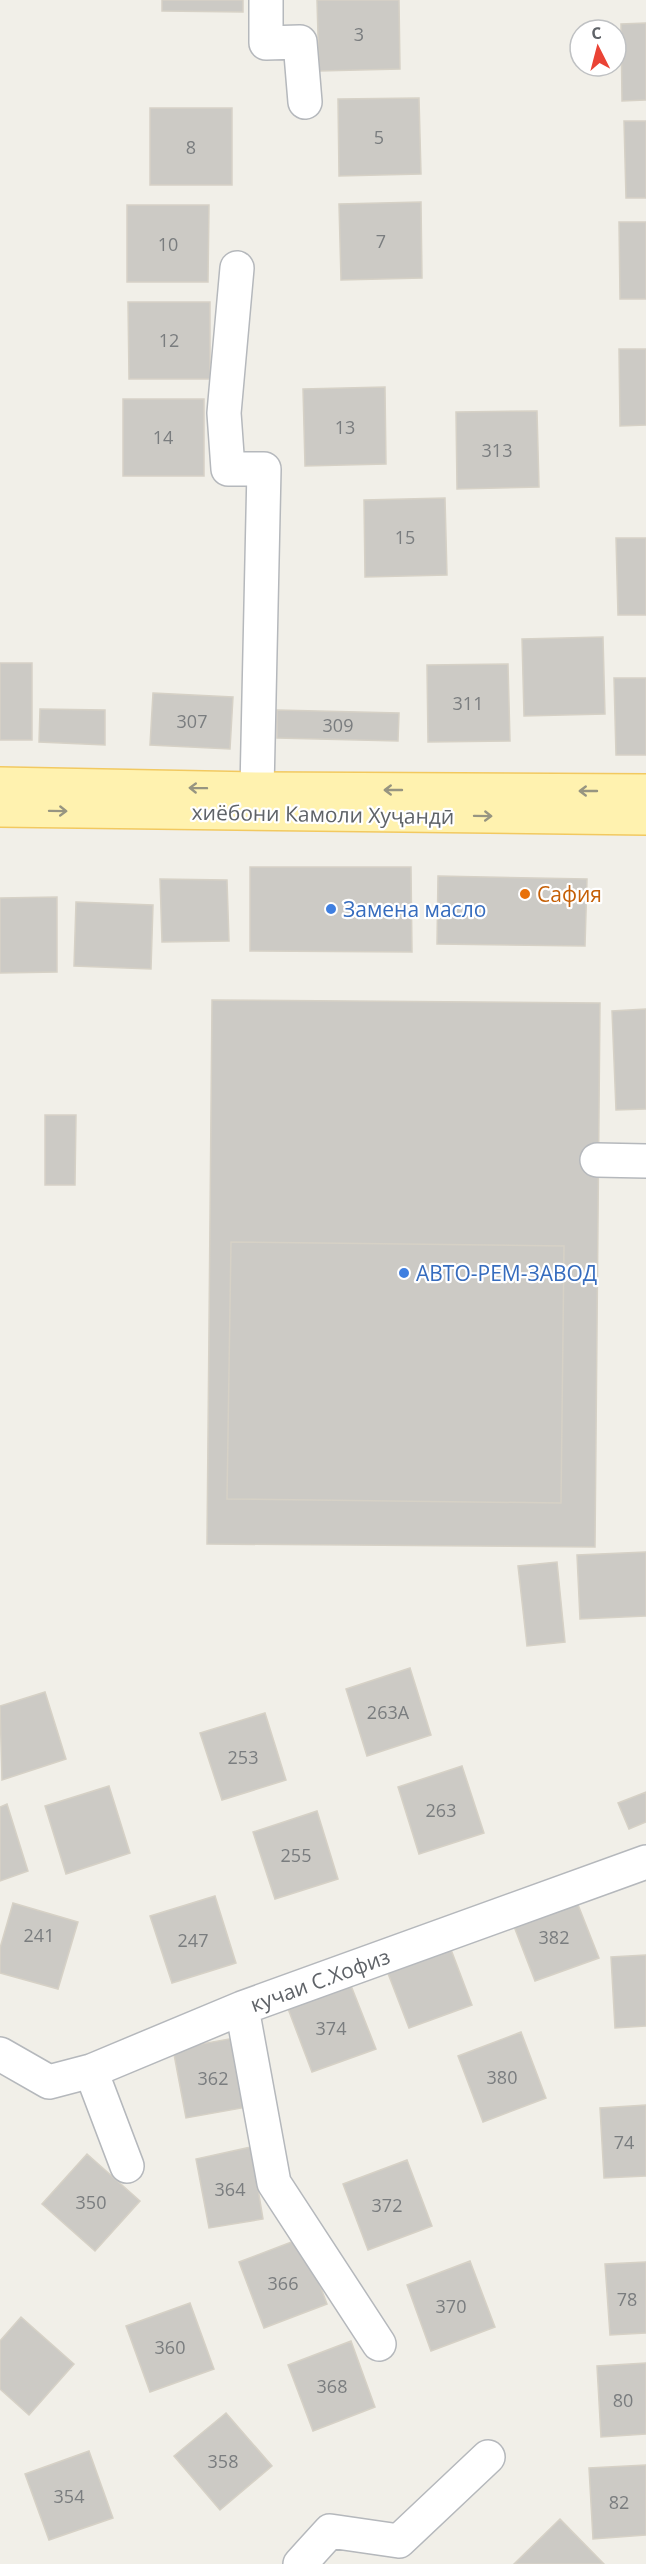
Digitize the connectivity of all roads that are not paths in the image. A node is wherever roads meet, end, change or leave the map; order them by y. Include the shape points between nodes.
1 (266, 0) edge
2 (305, 102) dead end
3 (237, 268) dead end
4 (0, 784) edge
5 (257, 789) junction
6 (646, 792) edge
7 (0, 810) edge
8 (646, 818) edge
9 (597, 1160) dead end
10 (646, 1161) edge
11 (646, 1862) edge
12 (242, 2008) junction
13 (0, 2054) edge
14 (91, 2071) junction
15 (127, 2166) dead end
16 (379, 2344) dead end
17 (488, 2457) dead end
18 (300, 2564) edge

1 - 2 street via 266,43 300,42
3 - 5 street via 224,413 228,469 264,469
5 -> 4 main road, хиёбони Камоли Хуҷандӣ
6 -> 5 main road, хиёбони Камоли Хуҷандӣ
7 -> 8 main road, хиёбони Камоли Хуҷандӣ
9 - 10 street
11 - 12 street, кучаи С.Хофиз
12 - 14 street, кучаи С.Хофиз
12 - 16 street via 274,2183
13 - 14 street, кучаи С.Хофиз via 49,2082
14 - 15 street
17 - 18 street via 399,2541 330,2531

